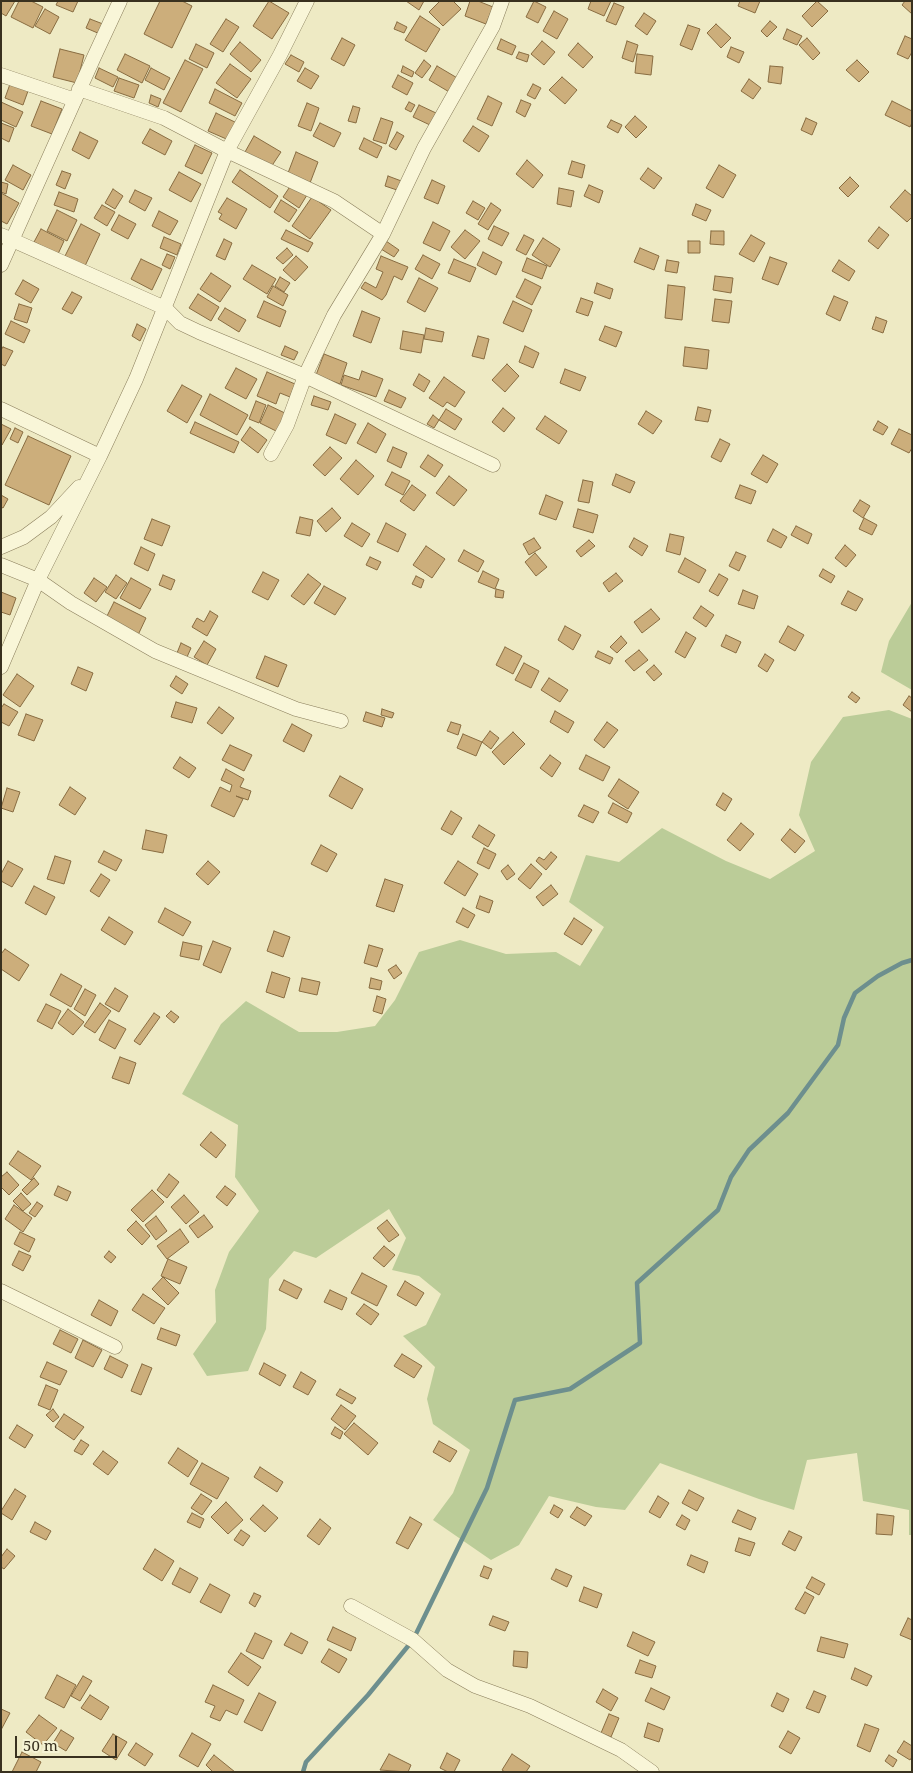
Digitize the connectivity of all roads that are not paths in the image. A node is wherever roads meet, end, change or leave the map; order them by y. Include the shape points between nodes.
1 (120, 1) edge
2 (307, 1) edge
3 (502, 1) edge
4 (1, 75) edge
5 (77, 94) junction
6 (228, 151) junction
7 (383, 234) junction
8 (7, 237) edge
9 (1, 265) edge
10 (165, 308) junction
11 (305, 376) junction
12 (1, 409) edge
13 (271, 454) dead end
14 (100, 456) junction
15 (493, 465) dead end
16 (89, 477) junction
17 (1, 547) edge
18 (1, 564) edge
19 (38, 580) junction
20 (1, 667) edge
21 (341, 721) dead end
22 (1, 1291) edge
23 (115, 1347) dead end
24 (351, 1606) dead end
25 (652, 1772) edge

1 - 5 street
2 - 6 street
3 - 7 street via 493,26 424,148
4 - 5 street
5 - 6 street via 164,118
5 - 8 street
6 - 7 street via 334,201
6 - 10 street
7 - 11 street via 334,315
8 - 9 street
8 - 10 street
10 - 11 street via 180,323
10 - 14 street
11 - 13 street via 287,425
11 - 15 street
12 - 14 street
14 - 16 street
16 - 17 street via 51,517 24,537
16 - 19 street
18 - 19 street
19 - 20 street
19 - 21 street via 155,652 296,709
22 - 23 street
24 - 25 street via 413,1640 447,1670 475,1686 530,1706 621,1750

